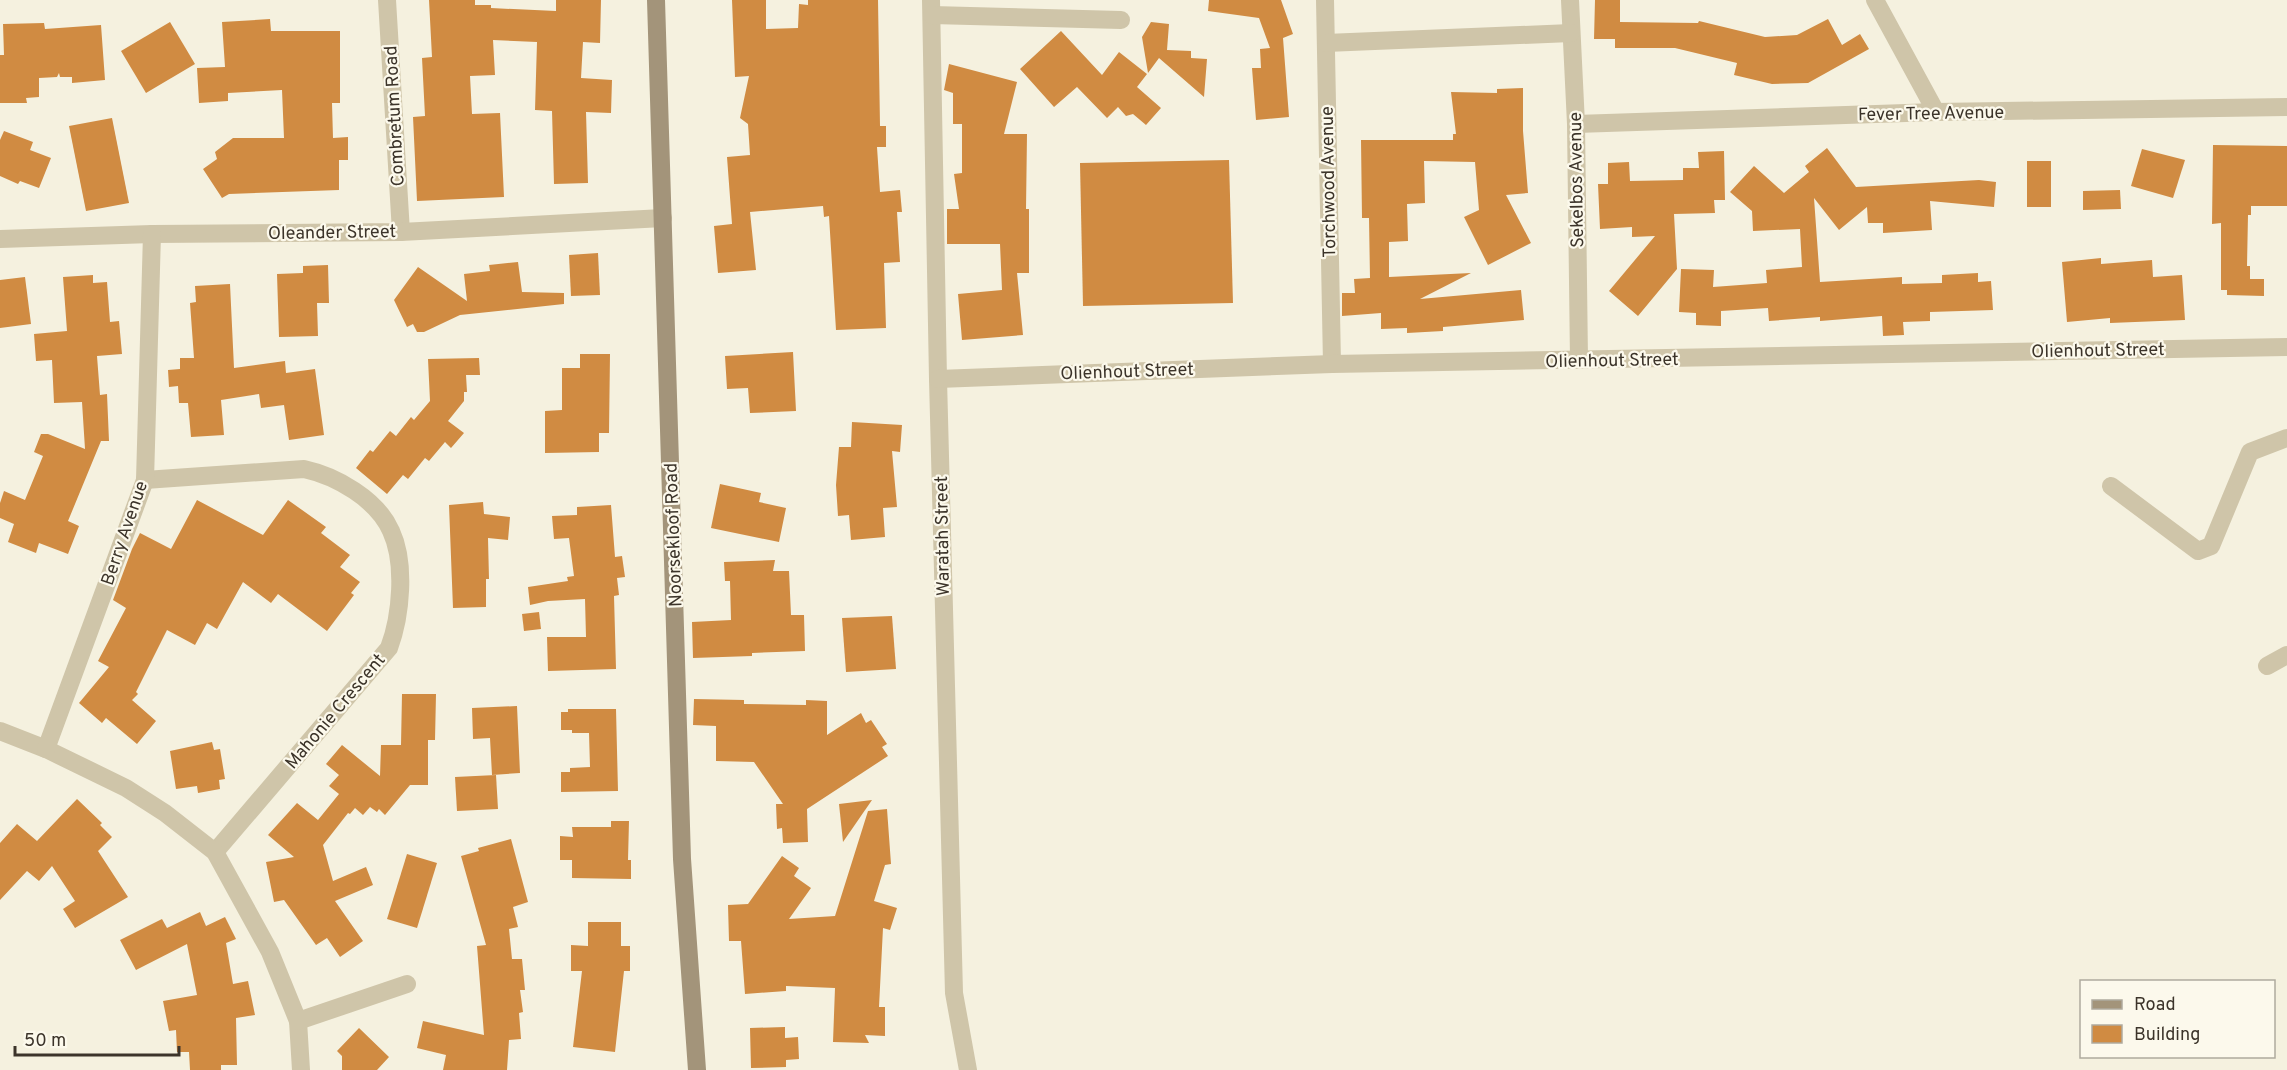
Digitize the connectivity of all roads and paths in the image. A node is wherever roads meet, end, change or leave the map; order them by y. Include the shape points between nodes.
1 (387, 0) edge
2 (656, 0) edge
3 (1325, 0) edge
4 (1570, 0) edge
5 (1875, 0) edge
6 (932, 8) edge
7 (1120, 20) dead end
8 (1571, 33) junction
9 (1326, 43) junction
10 (2287, 107) edge
11 (1936, 112) junction
12 (1576, 124) junction
13 (663, 218) junction
14 (401, 232) junction
15 (152, 234) junction
16 (0, 238) edge
17 (2287, 347) edge
18 (1579, 360) junction
19 (1332, 364) junction
20 (938, 379) junction
21 (2287, 438) edge
22 (145, 480) junction
23 (2111, 486) dead end
24 (2287, 655) edge
25 (2267, 666) dead end
26 (0, 731) edge
27 (45, 749) junction
28 (215, 852) junction
29 (406, 984) dead end
30 (298, 1021) junction
31 (301, 1070) edge
32 (697, 1070) edge
33 (968, 1070) edge

1 - 14 street, Combretum Road
2 - 13 street, Noorsekloof Road
3 - 9 street, Torchwood Avenue
4 - 8 street, Sekelbos Avenue
5 - 11 street
6 - 7 street
6 - 20 street, Waratah Street
8 - 9 street
8 - 12 street, Sekelbos Avenue
9 - 19 street, Torchwood Avenue
10 - 11 street, Fever Tree Avenue
11 - 12 street, Fever Tree Avenue
12 - 18 street, Sekelbos Avenue
13 - 14 street, Oleander Street
13 - 32 street, Noorsekloof Road via 682,859
14 - 15 street, Oleander Street
15 - 16 street, Oleander Street
15 - 22 street, Berry Avenue
17 - 18 street, Olienhout Street
18 - 19 street, Olienhout Street
19 - 20 street, Olienhout Street
20 - 33 street, Waratah Street via 954,993
21 - 23 street via 2250,452 2211,546 2198,551
22 - 27 street, Berry Avenue
22 - 28 street, Mahonie Crescent via 304,469 320,473 362,497 380,513 396,547 400,609 389,648
24 - 25 street
26 - 27 street
27 - 28 street via 126,788
28 - 30 street via 270,952
29 - 30 street
30 - 31 street

